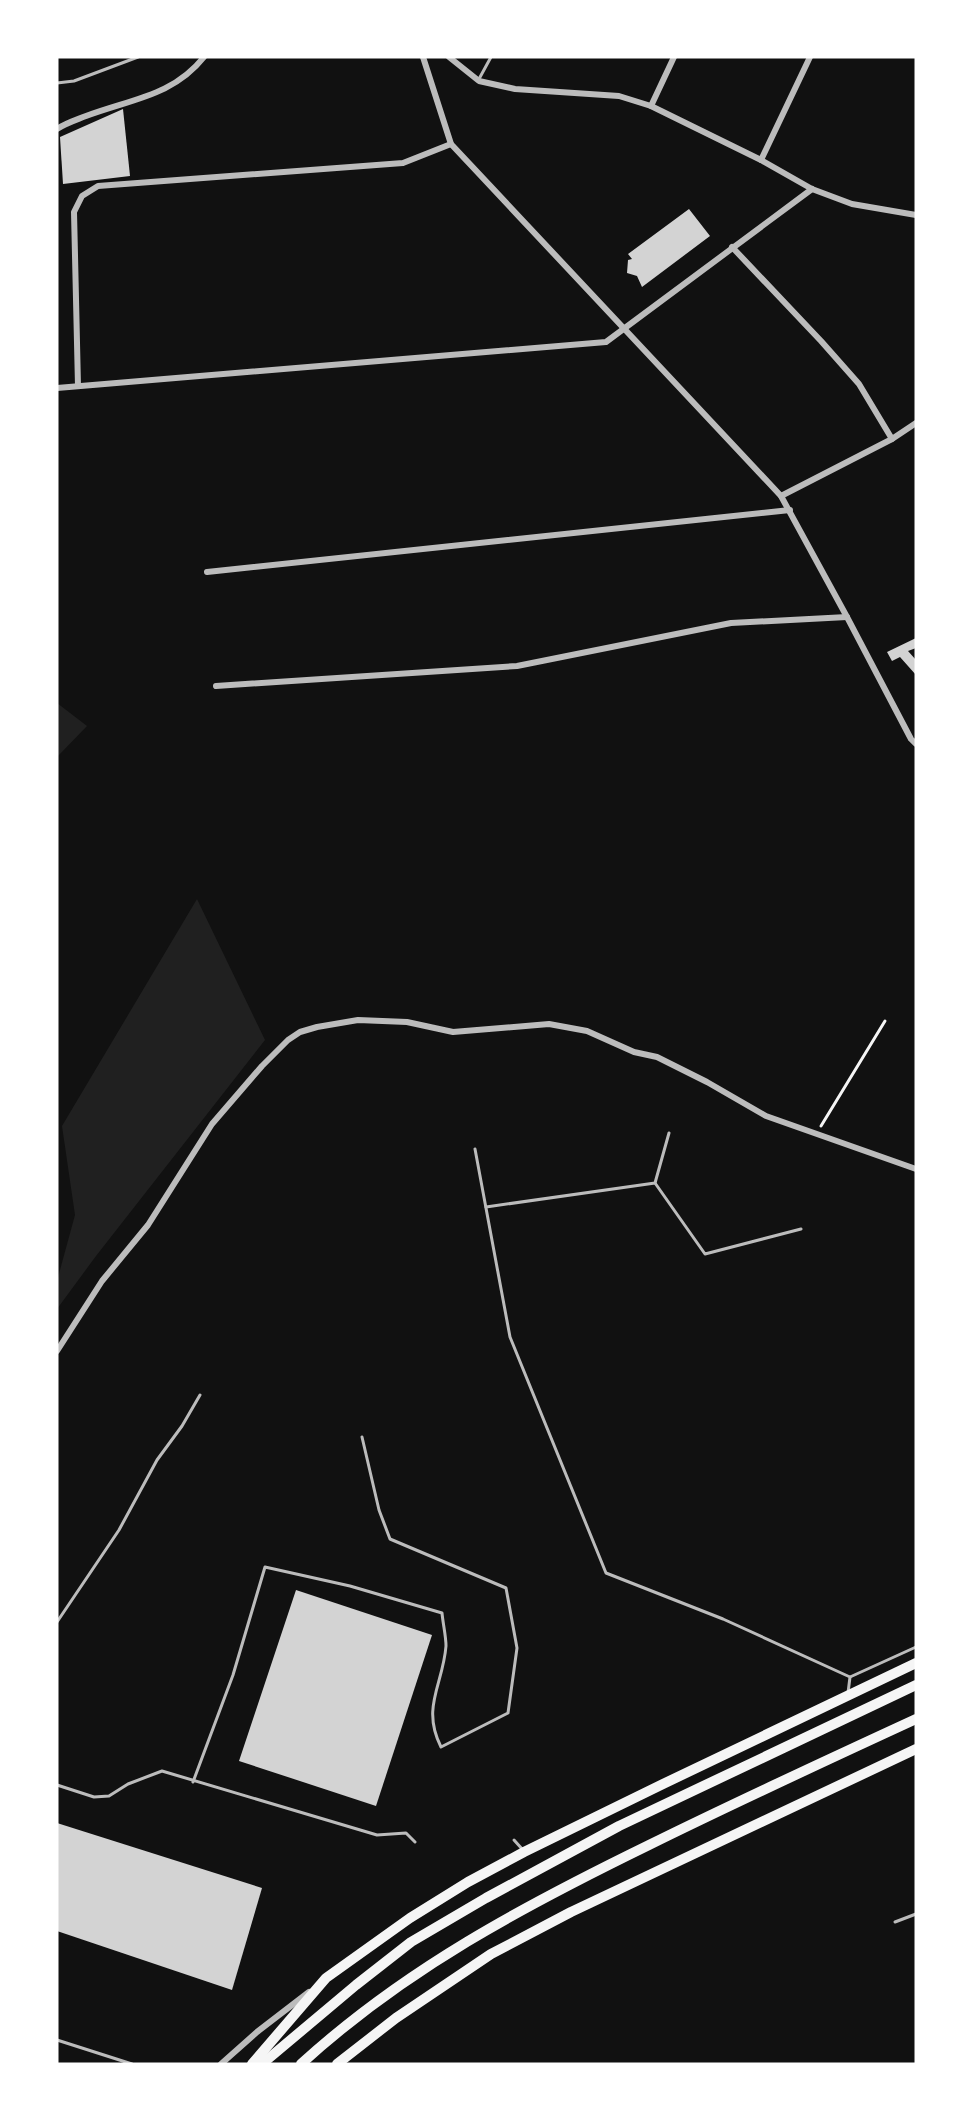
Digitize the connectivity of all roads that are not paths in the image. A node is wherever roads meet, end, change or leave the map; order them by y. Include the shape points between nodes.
1 (138, 57) edge
2 (204, 57) edge
3 (423, 57) edge
4 (449, 57) edge
5 (491, 57) edge
6 (674, 57) edge
7 (810, 57) edge
8 (479, 81) junction
9 (57, 83) edge
10 (651, 106) junction
11 (57, 129) edge
12 (451, 144) junction
13 (761, 160) junction
14 (812, 189) junction
15 (916, 215) edge
16 (732, 247) junction
17 (624, 328) junction
18 (78, 386) junction
19 (57, 388) edge
20 (916, 423) edge
21 (892, 439) junction
22 (781, 496) junction
23 (790, 510) junction
24 (207, 572) dead end
25 (847, 617) junction
26 (216, 686) dead end
27 (916, 744) edge
28 (669, 1133) dead end
29 (475, 1149) dead end
30 (916, 1169) edge
31 (655, 1183) junction
32 (486, 1207) junction
33 (801, 1229) dead end
34 (57, 1351) edge
35 (200, 1395) dead end
36 (362, 1437) dead end
37 (57, 1622) edge
38 (916, 1647) edge
39 (916, 1664) edge
40 (850, 1677) junction
41 (916, 1686) edge
42 (848, 1694) junction
43 (916, 1719) edge
44 (916, 1749) edge
45 (193, 1782) junction
46 (57, 1785) edge
47 (514, 1840) dead end
48 (415, 1842) dead end
49 (524, 1852) junction
50 (916, 1914) edge
51 (895, 1922) dead end
52 (326, 1978) junction
53 (57, 2040) edge
54 (132, 2064) edge
55 (221, 2064) edge
56 (252, 2064) edge
57 (262, 2064) edge
58 (301, 2064) edge
59 (337, 2064) edge

1 - 9 lane via 74,81
2 - 11 street via 167,89 103,109
3 - 12 street
4 - 8 street
5 - 8 lane
6 - 10 street
7 - 13 street
8 - 10 street via 515,89 619,96
10 - 13 street
12 - 17 street
12 - 18 street via 403,163 98,186 82,196 74,212
13 - 14 street
14 - 15 street via 852,204
14 - 16 street
16 - 17 street
16 - 21 street via 859,384
17 - 18 street via 606,342
17 - 22 street
18 - 19 street
20 - 21 street
21 - 22 street
22 - 23 street
23 - 24 street
23 - 25 street
25 - 26 street via 731,623 517,666
25 - 27 street
28 - 31 lane
29 - 32 lane
30 - 34 street via 766,1116 657,1058 587,1031 549,1024 453,1032 407,1022 358,1020 326,1025 300,1032 288,1040 212,1124 148,1225 82,1308
31 - 32 lane
31 - 33 lane via 705,1254
32 - 40 lane via 510,1337 606,1573 723,1619
35 - 37 lane via 157,1460 119,1530
36 - 45 lane via 390,1539 506,1588 517,1648 508,1713 441,1747 433,1732 432,1714 446,1645 442,1613 265,1567 233,1675
38 - 40 lane
39 - 42 highway
40 - 42 lane
41 - 57 highway via 619,1826 486,1898 411,1942
42 - 49 highway
43 - 58 highway via 529,1906 433,1961
44 - 59 highway via 581,1907 501,1949 396,2018
45 - 46 lane via 162,1772 128,1784 109,1797 94,1797
45 - 48 lane via 377,1835 406,1833
47 - 49 lane
49 - 52 highway via 410,1918
50 - 51 lane
52 - 55 street
52 - 56 highway
53 - 54 lane

